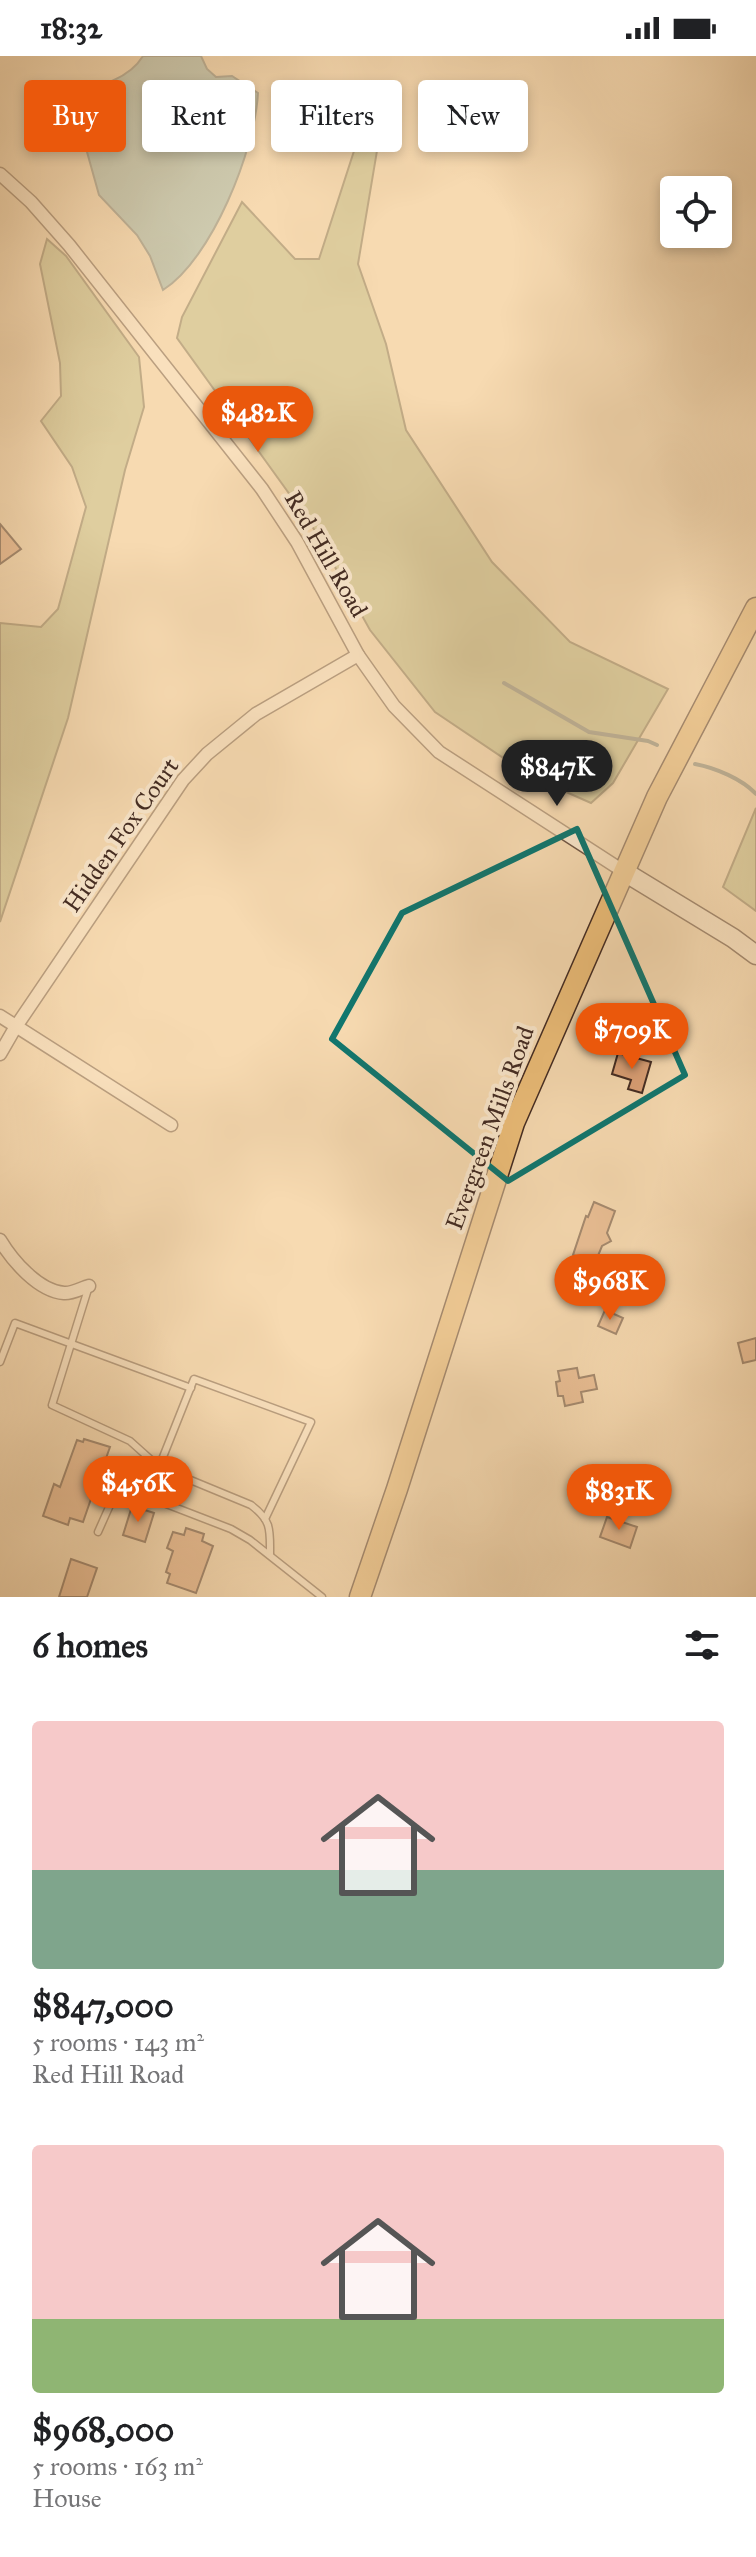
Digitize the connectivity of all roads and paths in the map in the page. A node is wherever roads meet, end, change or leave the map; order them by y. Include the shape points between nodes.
1 (0, 174) edge
2 (756, 608) edge
3 (358, 655) junction
4 (623, 871) junction
5 (756, 955) edge
6 (0, 1016) edge
7 (15, 1028) junction
8 (0, 1054) edge
9 (171, 1125) dead end
10 (0, 1240) edge
11 (89, 1286) joint
12 (73, 1343) junction
13 (0, 1362) edge
14 (191, 1388) junction
15 (159, 1467) junction
16 (143, 1495) junction
17 (265, 1519) junction
18 (98, 1532) dead end
19 (270, 1555) junction
20 (322, 1597) edge
21 (360, 1597) edge

1 - 3 street, Red Hill Road via 69,245 262,489
2 - 4 main road, Evergreen Mills Road
3 - 4 street, Red Hill Road via 394,706 439,752
3 - 7 street, Hidden Fox Court via 256,714 183,780
4 - 5 main road
4 - 21 main road, Evergreen Mills Road via 514,1123
6 - 7 street
7 - 8 street, Hidden Fox Court
7 - 9 street
10 - 11 street via 46,1286 65,1293
11 - 12 lane
12 - 13 lane via 15,1323
12 - 14 lane
12 - 15 lane via 52,1405 130,1441
14 - 15 lane
14 - 17 lane via 194,1379 311,1422
15 - 16 lane
15 - 17 lane via 251,1505
16 - 18 lane via 120,1497 110,1505
16 - 19 lane via 231,1529
17 - 19 lane
19 - 20 lane

